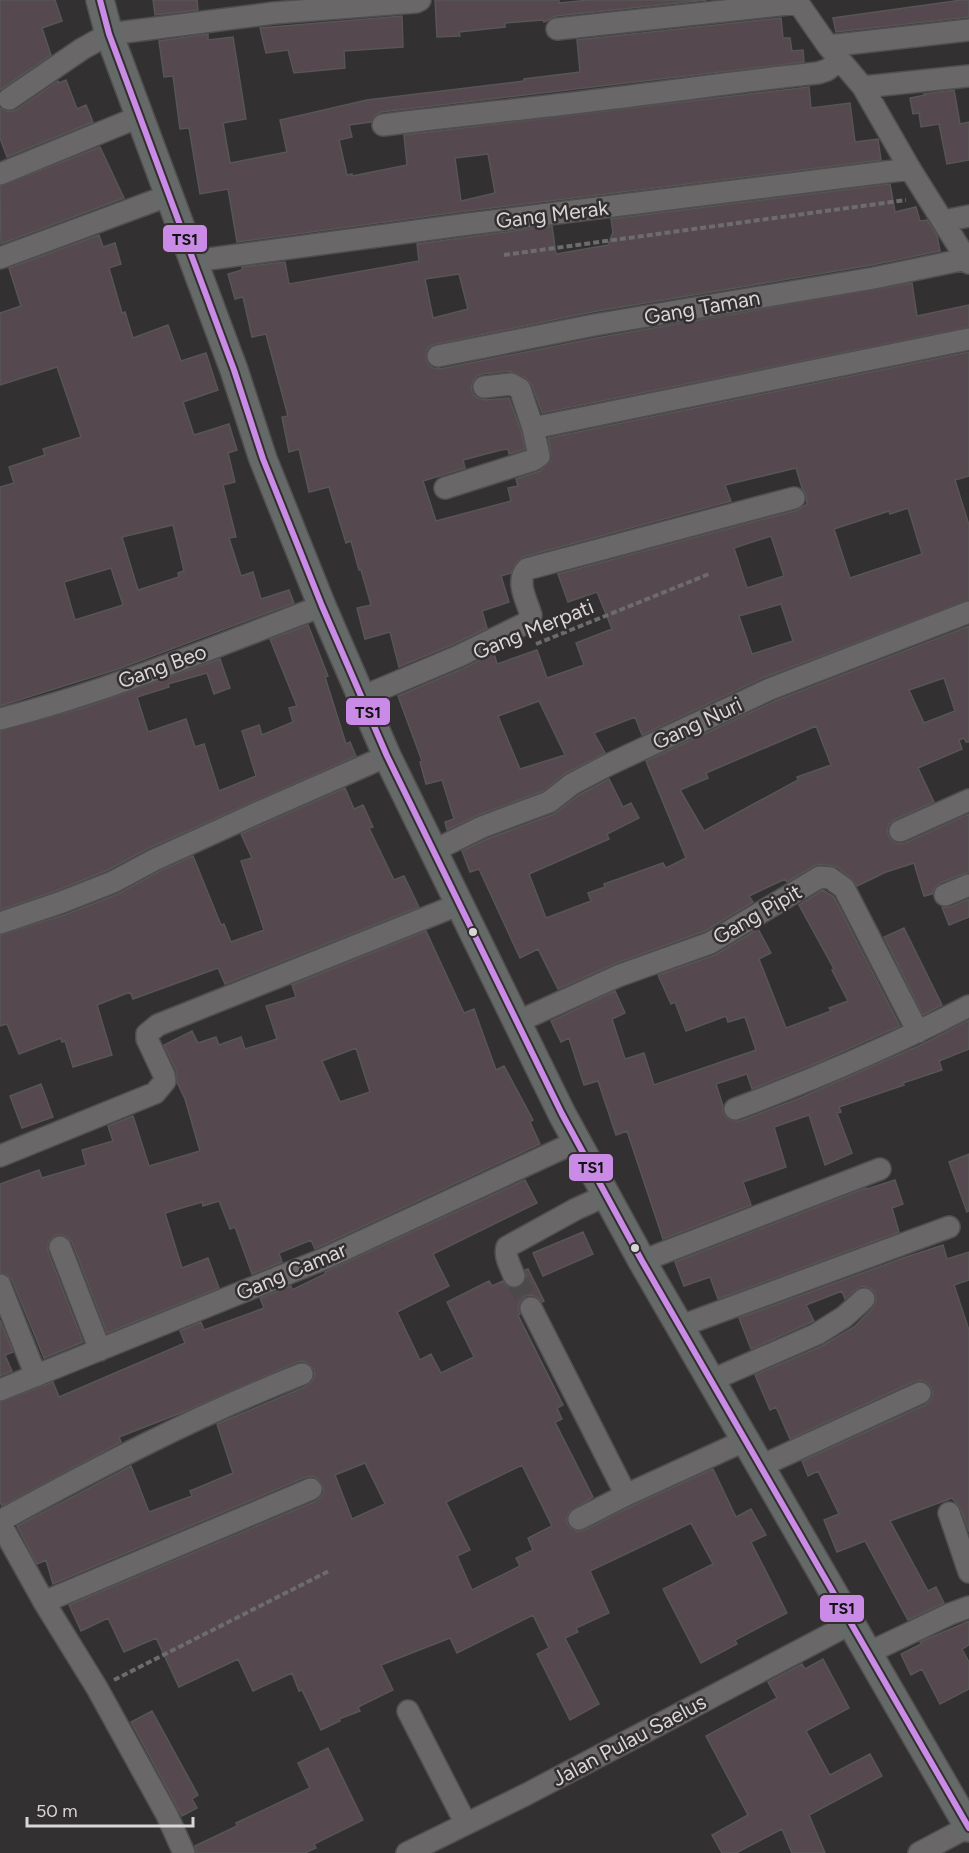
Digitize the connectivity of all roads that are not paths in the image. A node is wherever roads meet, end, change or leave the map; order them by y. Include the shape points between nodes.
1 (100, 0) edge
2 (420, 0) edge
3 (797, 1) edge
4 (557, 29) dead end
5 (969, 30) edge
6 (110, 34) junction
7 (834, 53) junction
8 (969, 76) edge
9 (863, 87) junction
10 (9, 99) dead end
11 (141, 116) junction
12 (383, 125) dead end
13 (910, 169) junction
14 (0, 174) edge
15 (170, 195) junction
16 (969, 216) edge
17 (943, 221) junction
18 (0, 258) edge
19 (194, 261) junction
20 (968, 261) edge
21 (969, 339) edge
22 (438, 356) dead end
23 (484, 387) dead end
24 (533, 428) junction
25 (446, 488) dead end
26 (794, 498) dead end
27 (322, 606) junction
28 (969, 612) edge
29 (362, 697) junction
30 (0, 719) edge
31 (387, 756) junction
32 (969, 800) edge
33 (900, 831) dead end
34 (434, 851) junction
35 (969, 885) edge
36 (945, 895) dead end
37 (460, 904) junction
38 (0, 923) edge
39 (969, 1006) edge
40 (517, 1022) junction
41 (918, 1032) junction
42 (735, 1109) dead end
43 (578, 1141) junction
44 (0, 1156) edge
45 (880, 1169) dead end
46 (607, 1195) junction
47 (949, 1227) dead end
48 (60, 1247) dead end
49 (642, 1261) junction
50 (514, 1276) tunnel mouth
51 (0, 1285) edge
52 (864, 1299) dead end
53 (531, 1308) tunnel mouth
54 (681, 1326) junction
55 (100, 1350) junction
56 (302, 1374) dead end
57 (36, 1376) junction
58 (712, 1380) junction
59 (0, 1390) edge
60 (920, 1393) dead end
61 (746, 1440) junction
62 (761, 1466) junction
63 (310, 1489) dead end
64 (626, 1495) junction
65 (949, 1513) dead end
66 (579, 1519) dead end
67 (0, 1522) edge
68 (969, 1572) edge
69 (44, 1602) junction
70 (969, 1607) edge
71 (850, 1624) junction
72 (868, 1653) junction
73 (408, 1711) dead end
74 (466, 1824) junction
75 (969, 1828) edge
76 (184, 1853) edge
77 (407, 1853) edge
78 (919, 1853) edge

1 - 6 main road
2 - 6 street
3 - 4 street
3 - 7 street
5 - 7 street
6 - 10 street
6 - 11 main road
7 - 9 street
7 - 12 street via 827,70 818,73
8 - 9 street
9 - 13 street
11 - 14 street
11 - 15 main road
13 - 17 street
13 - 19 street, Gang Merak
15 - 18 street
15 - 19 main road
16 - 17 street
17 - 20 street
19 - 27 main road via 263,459
20 - 22 street, Gang Taman
21 - 24 street
23 - 24 street via 518,386
24 - 25 street via 539,453 533,460
26 - 29 street via 527,569 522,579 531,615 526,622 459,656
27 - 29 main road
27 - 30 street, Gang Beo via 106,687
28 - 34 street, Gang Nuri via 770,689 572,783 549,802 482,827
29 - 31 main road
31 - 34 main road
31 - 38 street via 255,813 113,882
32 - 33 street
34 - 37 main road
35 - 36 street
37 - 40 main road
37 - 44 street via 158,1025 147,1034 147,1039 164,1075 159,1090
39 - 41 street
40 - 41 street, Gang Pipit via 618,976 710,943 820,877 830,878 844,888
40 - 43 main road
41 - 42 street
43 - 46 main road
43 - 55 street, Gang Camar via 326,1258
45 - 49 street
46 - 49 main road
46 - 50 street via 507,1247 505,1252
47 - 54 street
48 - 55 street
49 - 54 main road
51 - 57 street
52 - 58 street via 817,1334
53 - 64 street
54 - 58 main road
55 - 57 street, Gang Camar
56 - 67 street via 190,1423
57 - 59 street, Gang Camar
58 - 61 main road
60 - 62 street
61 - 62 main road
61 - 64 street
62 - 71 main road
63 - 69 street
64 - 66 street
65 - 68 street
67 - 69 street
69 - 76 street via 97,1688
70 - 72 street
71 - 72 main road
71 - 74 street, Jalan Pulau Saelus
72 - 75 main road
73 - 74 street
74 - 77 street, Jalan Pulau Saelus
75 - 78 street

